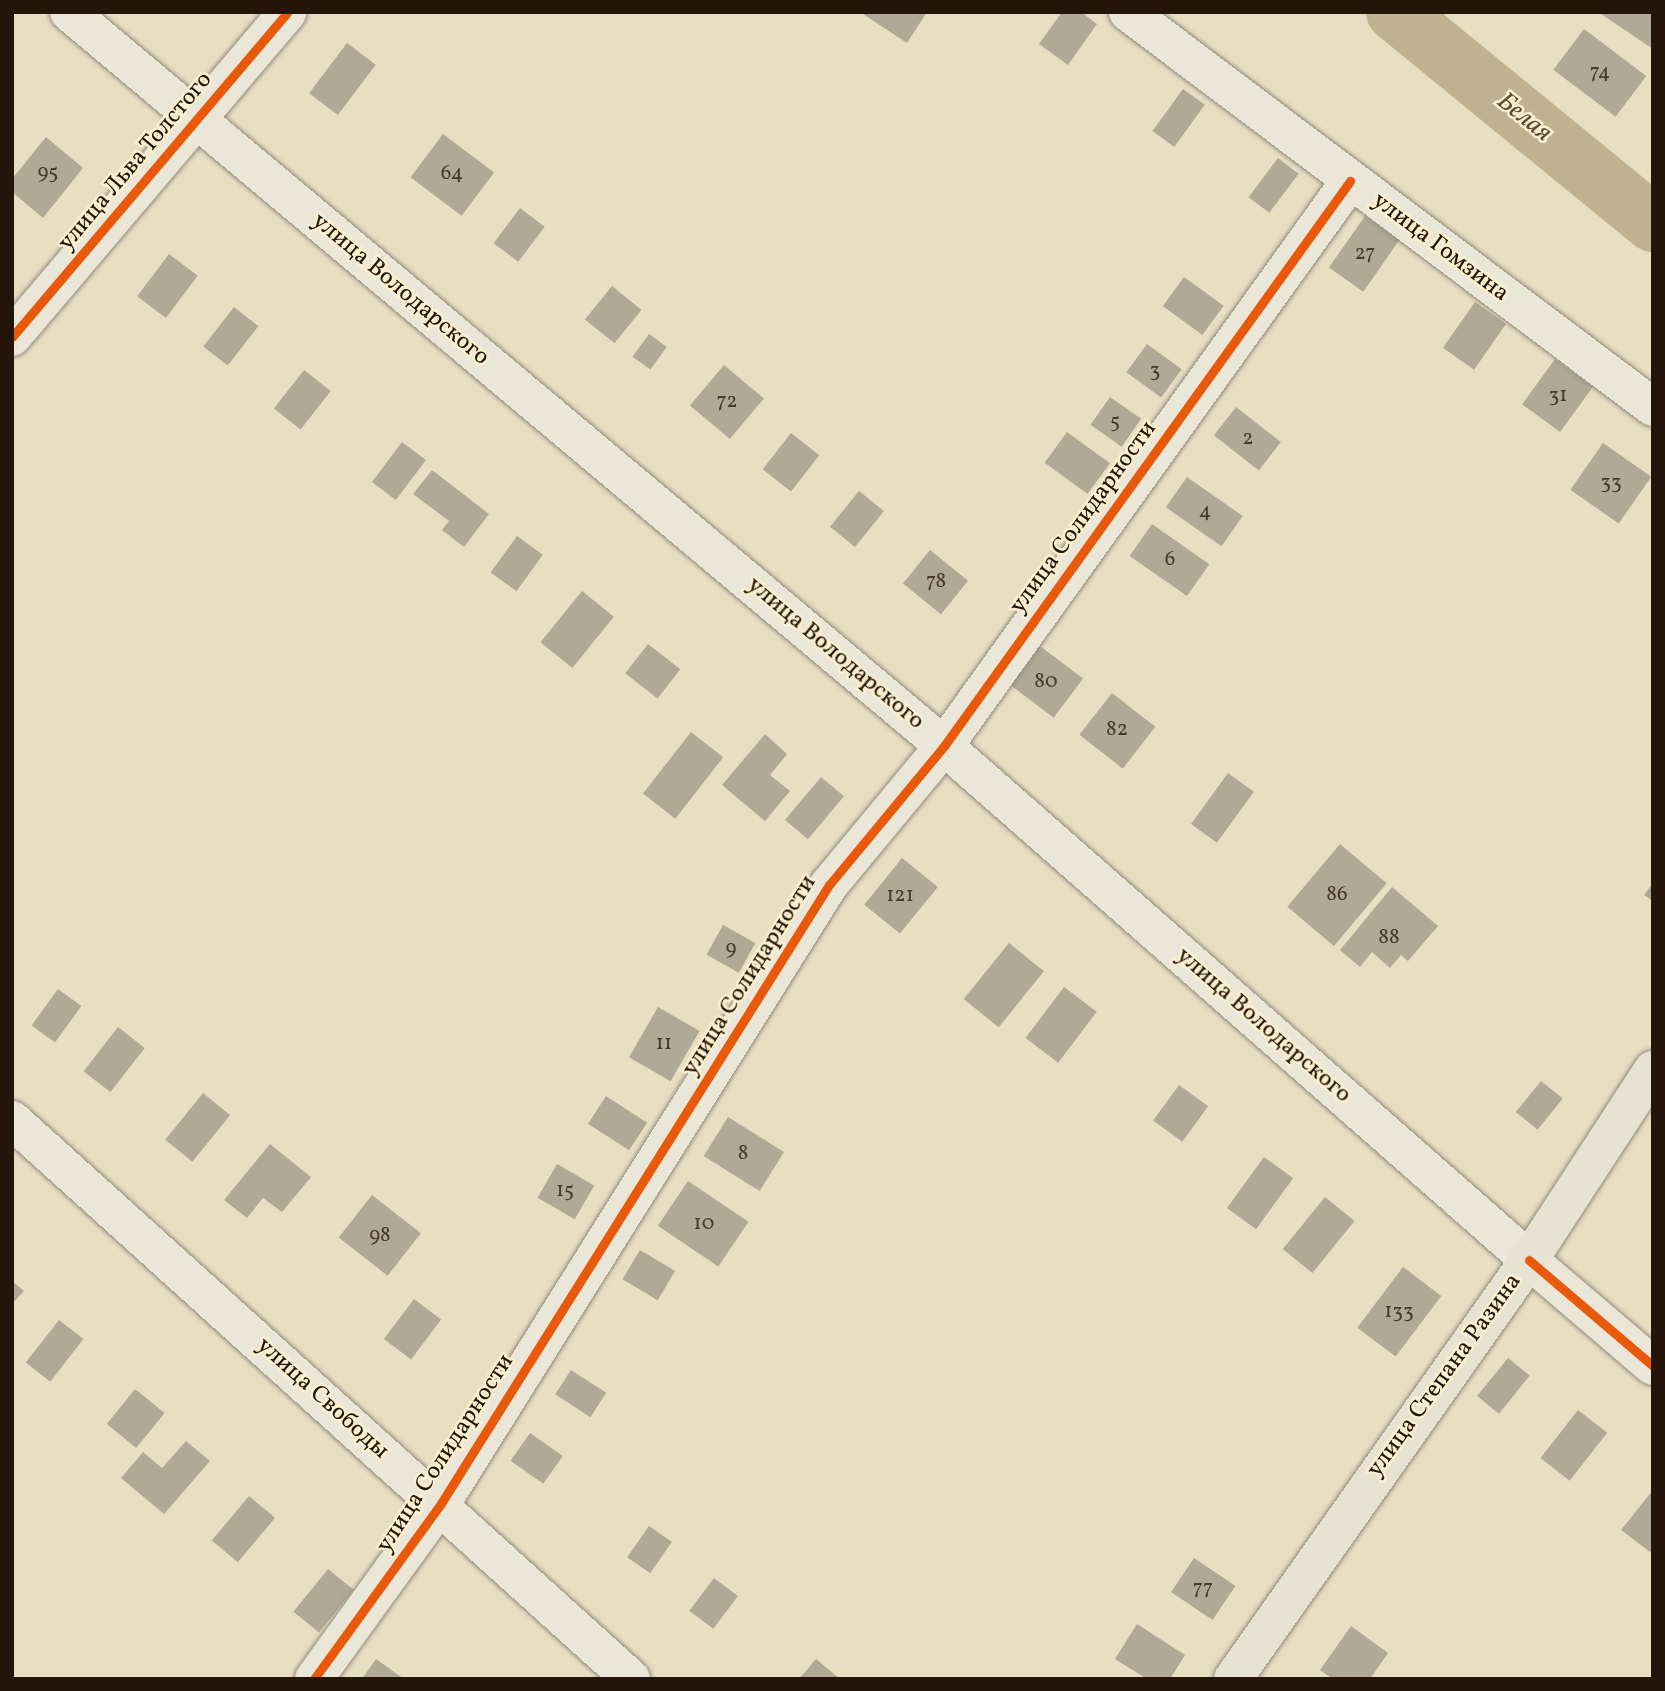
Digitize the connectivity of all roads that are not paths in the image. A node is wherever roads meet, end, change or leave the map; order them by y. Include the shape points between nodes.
1 (69, 12) edge
2 (288, 12) edge
3 (1128, 12) edge
4 (198, 121) junction
5 (1350, 181) junction
6 (12, 337) edge
7 (1653, 407) edge
8 (944, 746) junction
9 (1653, 1070) edge
10 (12, 1120) edge
11 (1529, 1260) junction
12 (1653, 1366) edge
13 (440, 1504) junction
14 (314, 1679) edge
15 (632, 1679) edge
16 (1233, 1679) edge

1 - 4 street, улица Володарского
2 - 4 street, улица Льва Толстого
3 - 5 street, улица Гомзина
4 - 6 street, улица Льва Толстого
4 - 8 street, улица Володарского
5 - 7 street, улица Гомзина
5 - 8 street, улица Солидарности
8 - 11 street, улица Володарского
8 - 13 street, улица Солидарности via 829,885
9 - 11 main road, улица Степана Разина
10 - 13 street, улица Свободы
11 - 12 street, улица Володарского
11 - 16 main road, улица Степана Разина
13 - 14 street, улица Солидарности
13 - 15 street, улица Свободы

